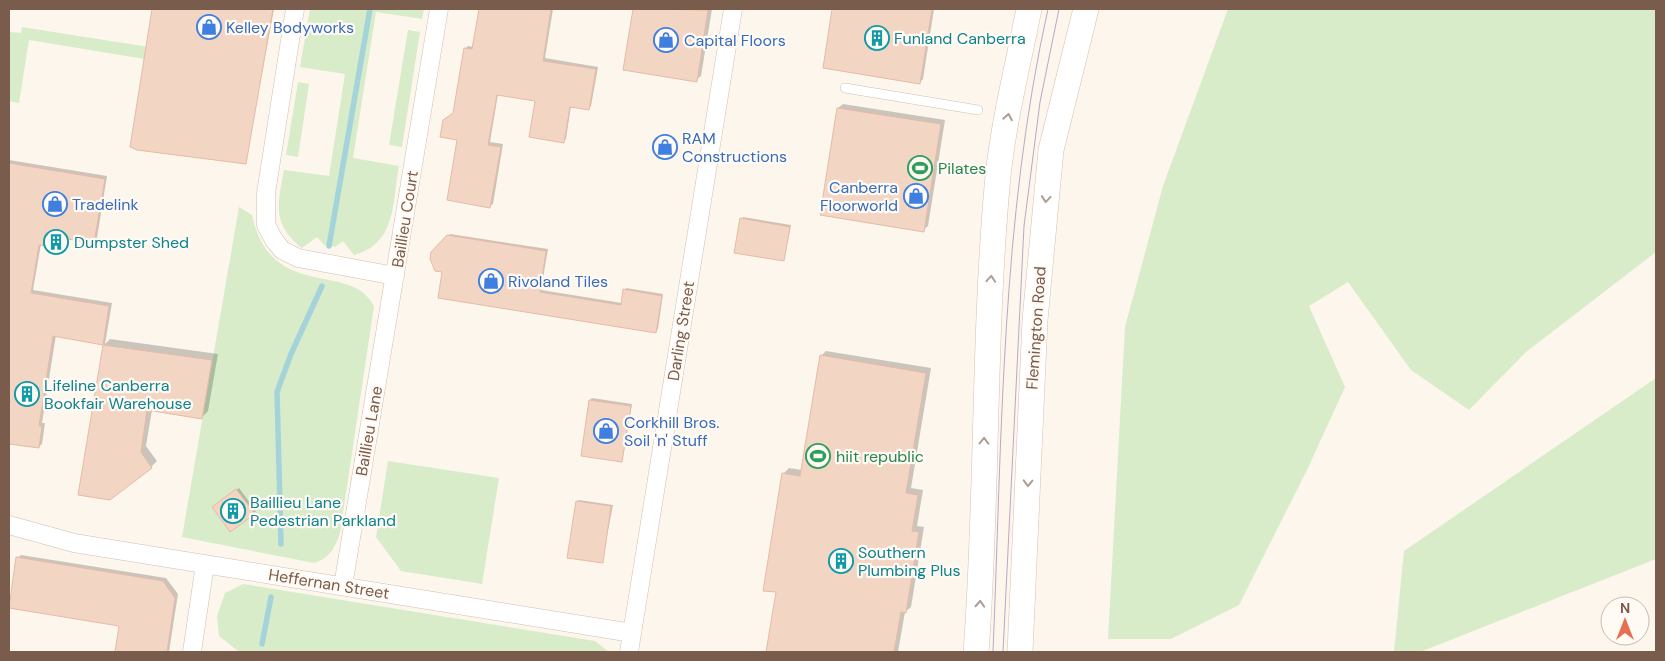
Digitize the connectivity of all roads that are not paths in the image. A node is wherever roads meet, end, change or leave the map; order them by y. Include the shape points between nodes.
1 (295, 9) edge
2 (439, 9) edge
3 (734, 9) edge
4 (1029, 9) edge
5 (1073, 9) edge
6 (1086, 9) edge
7 (845, 88) dead end
8 (978, 110) dead end
9 (1051, 150) junction
10 (395, 276) junction
11 (9, 518) edge
12 (9, 525) edge
13 (27, 530) junction
14 (206, 564) junction
15 (343, 586) junction
16 (632, 633) junction
17 (192, 652) edge
18 (629, 652) edge
19 (976, 652) edge
20 (1020, 652) edge

1 - 10 street, Baillieu Court via 266,193 266,225 282,250 298,258
2 - 10 street, Baillieu Court
3 - 16 street, Darling Street
19 -> 4 main road via 986,353 998,175
5 - 9 main road via 1056,87
6 - 9 main road, Flemington Road
7 - 8 lane
9 -> 20 main road, Flemington Road via 1035,320
10 - 15 street, Baillieu Lane
11 - 13 street, Heffernan Street
12 - 13 street, Heffernan Street
13 - 14 street, Heffernan Street via 74,542
14 - 15 street, Heffernan Street
14 - 17 street
15 - 16 street, Heffernan Street
16 - 18 street, Darling Street

